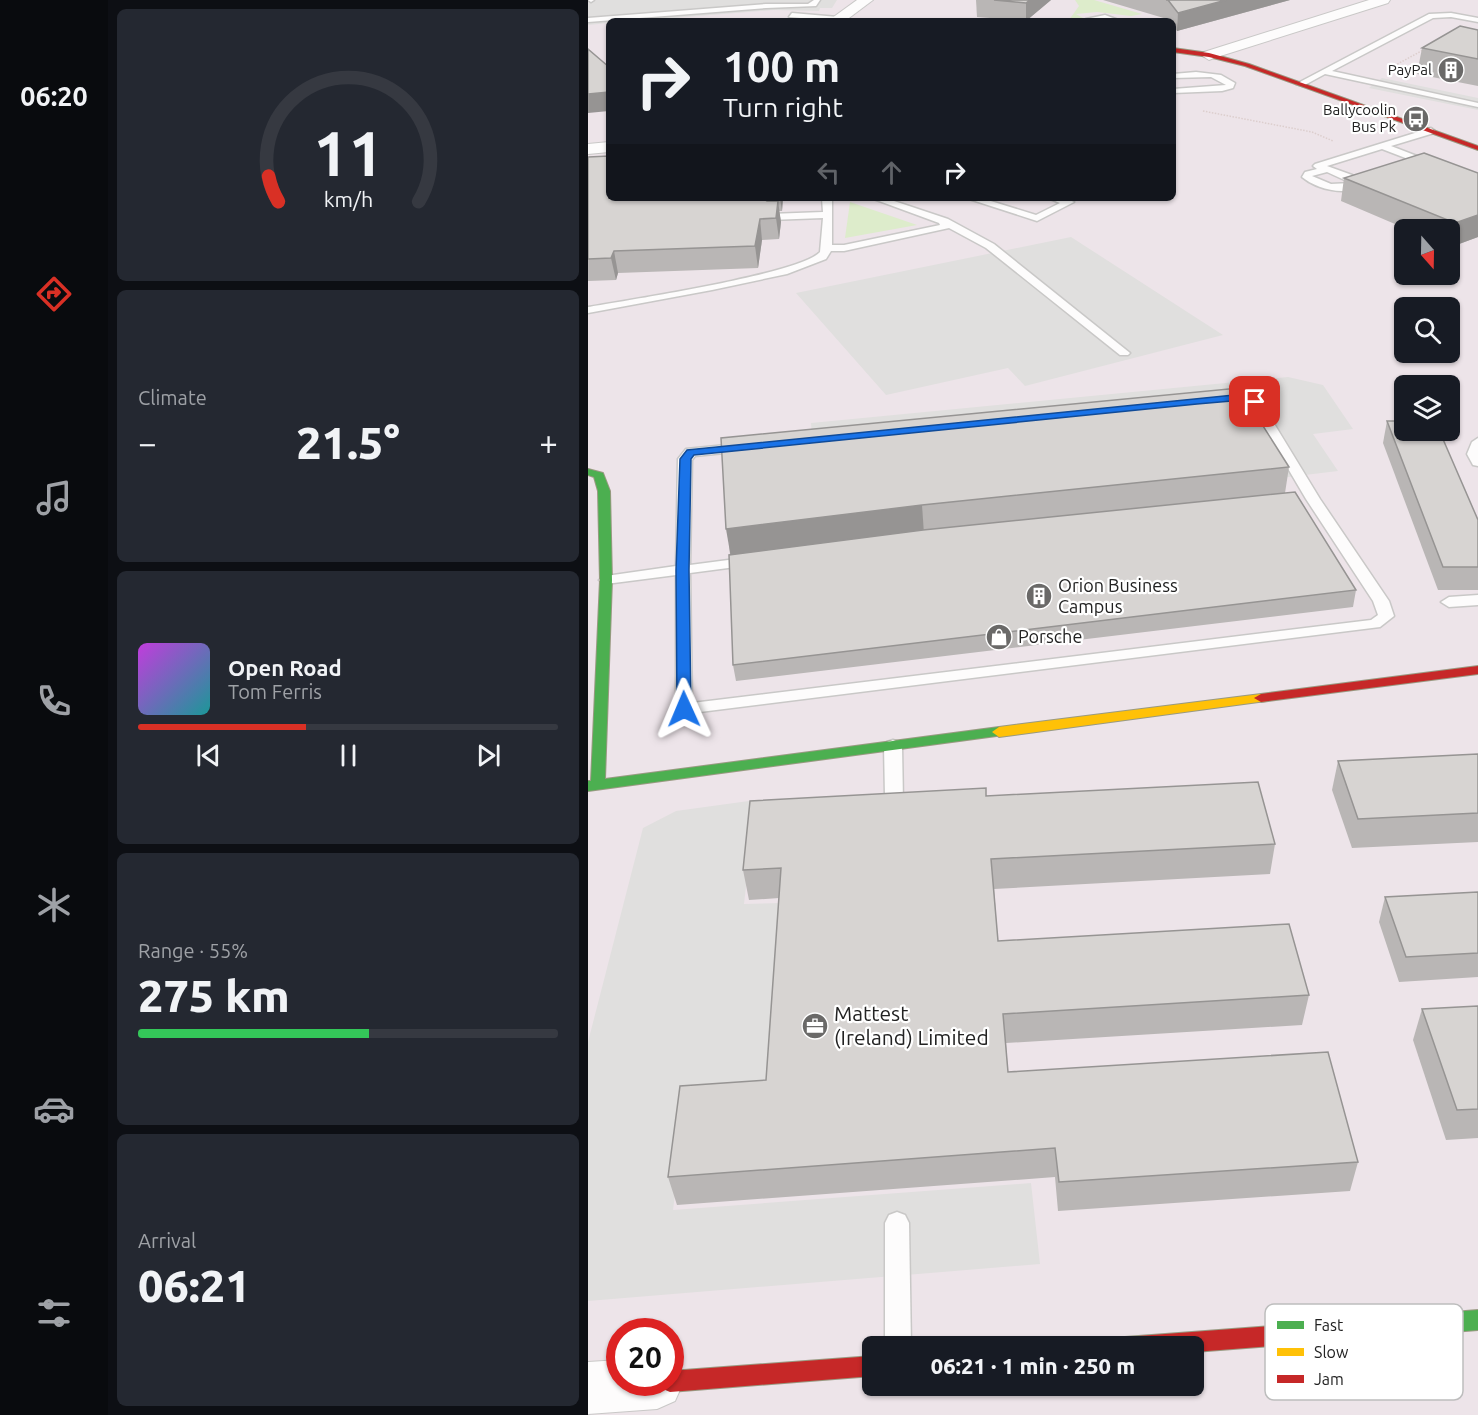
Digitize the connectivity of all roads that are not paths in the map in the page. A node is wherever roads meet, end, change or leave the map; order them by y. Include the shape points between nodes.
1 (709, 0) edge
2 (817, 0) edge
3 (866, 0) edge
4 (1383, 0) edge
5 (714, 10) junction
6 (613, 18) edge
7 (712, 18) edge
8 (723, 18) joint
9 (819, 18) edge
10 (840, 18) edge
11 (1476, 18) edge
12 (606, 19) edge
13 (588, 20) edge
14 (1176, 50) edge
15 (1209, 55) junction
16 (1326, 72) junction
17 (1176, 76) edge
18 (1300, 84) junction
19 (1176, 91) edge
20 (1478, 105) edge
21 (1431, 131) junction
22 (1382, 146) junction
23 (606, 147) edge
24 (1478, 148) edge
25 (588, 149) edge
26 (1439, 167) edge
27 (1326, 169) dead end
28 (826, 201) edge
29 (885, 201) edge
30 (981, 201) edge
31 (1065, 201) edge
32 (828, 215) junction
33 (770, 217) edge
34 (944, 221) junction
35 (827, 248) junction
36 (588, 310) edge
37 (1124, 353) dead end
38 (1478, 442) edge
39 (1478, 462) edge
40 (588, 472) edge
41 (763, 560) edge
42 (682, 570) junction
43 (606, 580) junction
44 (1478, 600) edge
45 (1449, 602) dead end
46 (1478, 670) edge
47 (893, 746) junction
48 (593, 785) edge
49 (858, 805) edge
50 (897, 1223) dead end
51 (1478, 1320) edge
52 (1463, 1321) edge
53 (898, 1336) edge
54 (1265, 1336) edge
55 (1204, 1341) edge
56 (862, 1367) edge
57 (684, 1381) edge
58 (606, 1387) edge
59 (588, 1388) edge

1 - 5 lane
2 - 5 lane via 808,6
3 - 10 street
4 - 15 street
5 - 6 lane
5 - 7 lane via 709,13
5 - 8 lane
8 - 9 lane via 782,14
11 - 16 lane via 1432,16
12 - 13 lane
14 - 15 street
15 - 18 street
16 - 18 lane
16 - 20 lane
17 - 19 lane via 1209,75 1224,77 1231,83 1222,88
18 - 21 street
21 - 22 lane
21 - 24 street
22 - 26 lane
22 - 27 lane via 1318,166
23 - 25 street
28 - 32 lane
29 - 34 lane
30 - 31 lane via 1037,218 1069,202
32 - 33 lane
32 - 35 lane
34 - 35 lane via 945,227 936,230
34 - 37 lane via 990,246
35 - 36 lane via 822,258 797,268
38 - 39 lane via 1474,454
40 - 43 street via 599,475 604,491
41 - 42 lane
42 - 42 lane via 684,709 1375,624 1386,616 1381,601 1307,500 1255,402 1244,397 691,452 686,459
42 - 43 lane
43 - 48 street
44 - 45 lane
46 - 47 street
47 - 48 street
47 - 49 lane via 894,802
50 - 53 lane
51 - 52 street
54 - 55 street
56 - 57 street
58 - 59 street

